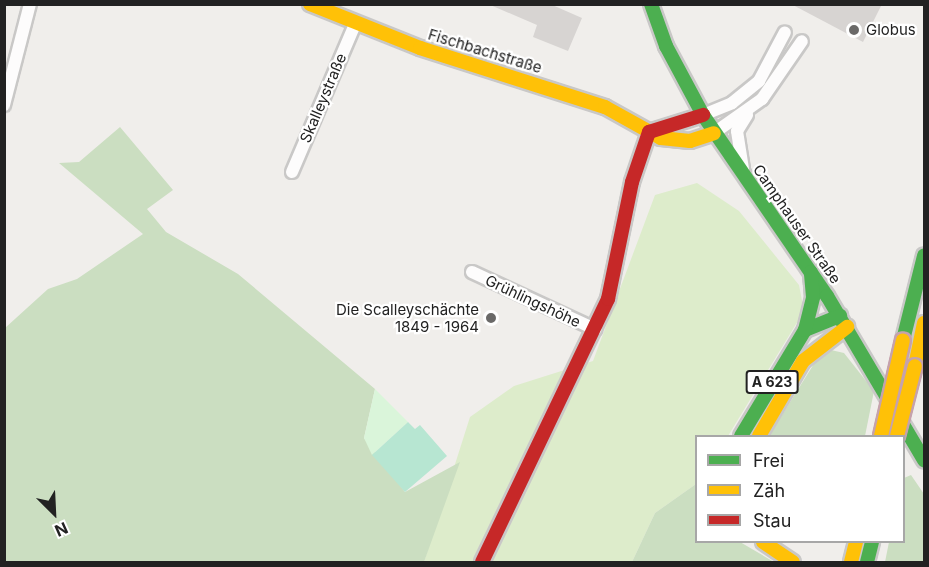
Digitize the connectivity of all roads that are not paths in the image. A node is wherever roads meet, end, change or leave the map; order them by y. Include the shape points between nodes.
1 (30, 4) edge
2 (310, 4) edge
3 (651, 4) edge
4 (354, 24) junction
5 (785, 32) dead end
6 (802, 41) dead end
7 (4, 105) edge
8 (749, 111) junction
9 (703, 115) junction
10 (650, 132) junction
11 (714, 133) junction
12 (292, 172) dead end
13 (744, 177) junction
14 (924, 256) edge
15 (472, 272) dead end
16 (811, 272) junction
17 (843, 322) junction
18 (924, 323) edge
19 (595, 329) junction
20 (805, 330) junction
21 (924, 391) edge
22 (742, 435) edge
23 (760, 435) edge
24 (881, 435) edge
25 (897, 435) edge
26 (904, 435) edge
27 (924, 460) edge
28 (765, 543) edge
29 (856, 543) edge
30 (872, 543) edge
31 (482, 562) edge
32 (794, 562) edge
33 (851, 562) edge
34 (867, 562) edge

1 - 7 street
2 - 4 main road, Fischbachstraße
3 - 9 main road, Camphauser Straße
4 - 10 main road, Fischbachstraße via 605,107
4 - 12 street, Skalleystraße
5 - 9 street via 759,81 732,103
6 - 8 street, Fischbachstraße via 777,82
8 - 11 street, Fischbachstraße
8 - 13 street, Fischbachstraße via 737,131
9 - 10 main road
9 - 11 main road, Camphauser Straße
10 - 11 main road, Fischbachstraße via 676,142
10 - 19 main road via 632,182 615,277
11 - 13 main road, Camphauser Straße
13 - 16 main road, Camphauser Straße
14 - 24 main road, bridge
15 - 19 street, Grühlingshöhe
16 - 17 main road, Camphauser Straße
16 - 20 main road via 813,297
17 - 20 main road
17 - 23 main road via 803,361
17 - 27 main road, Camphauser Straße
18 - 25 main road, bridge
19 - 31 main road
20 - 22 main road, A 623
21 - 26 main road
28 - 32 main road
29 - 33 main road
30 - 34 main road

